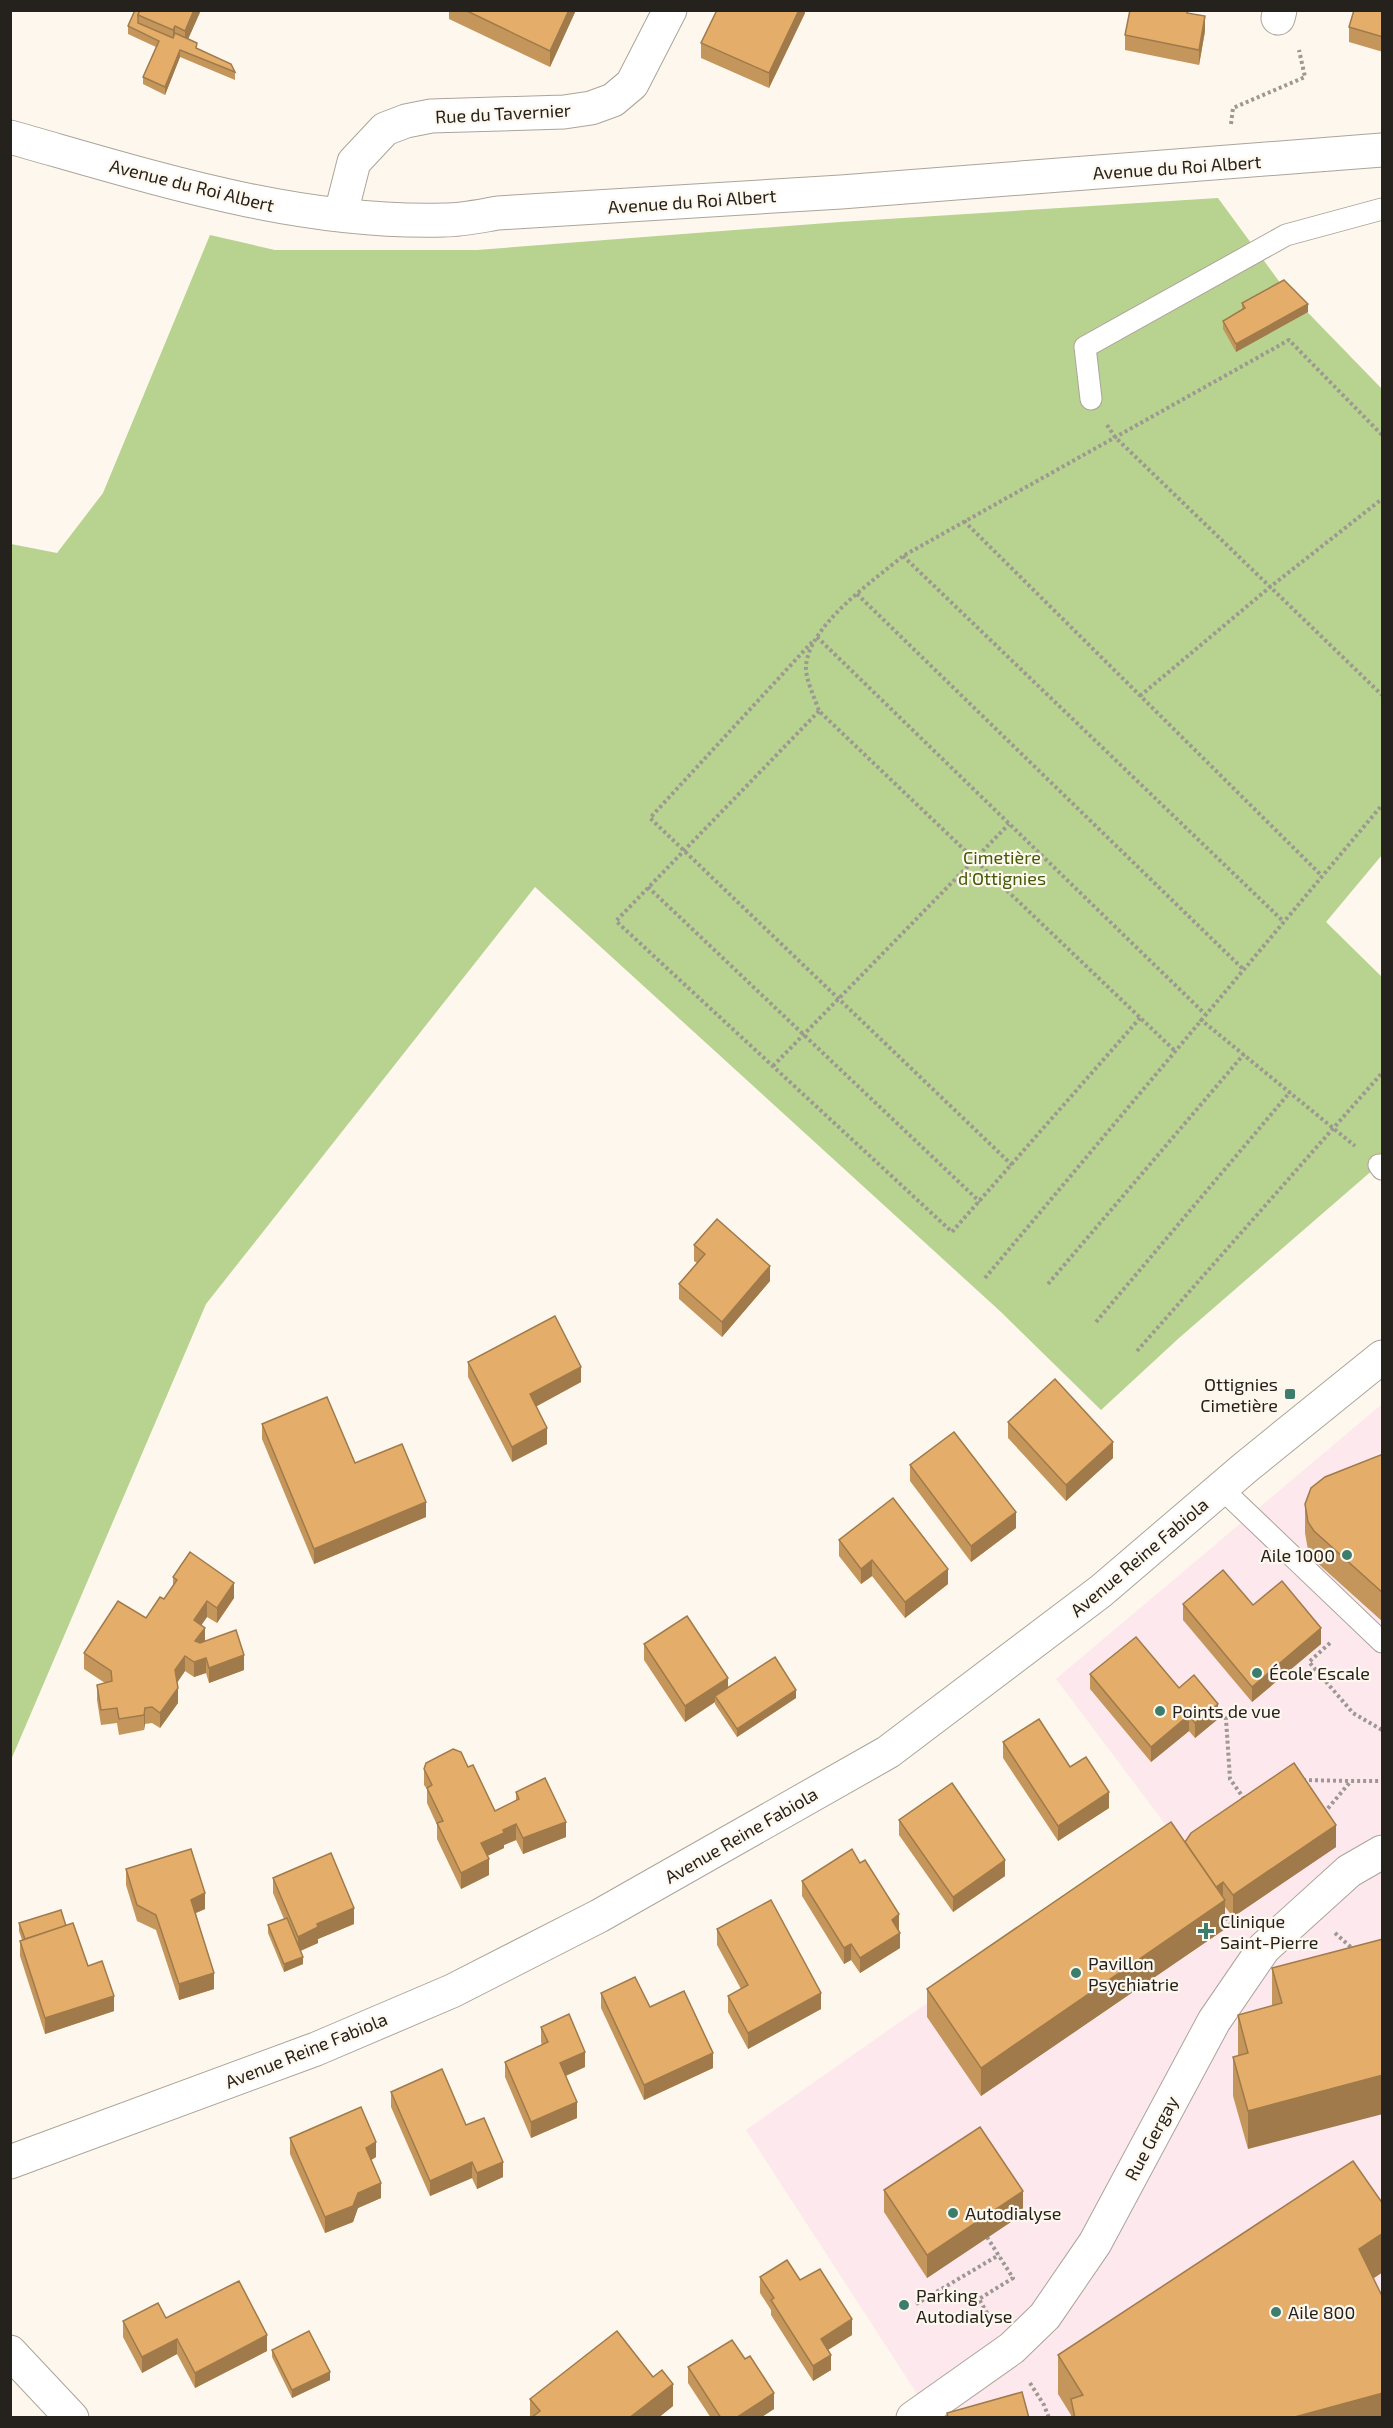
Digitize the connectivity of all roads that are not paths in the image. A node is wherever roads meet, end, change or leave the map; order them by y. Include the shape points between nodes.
1 (670, 10) edge
2 (10, 137) edge
3 (1383, 150) edge
4 (1383, 209) edge
5 (340, 213) junction
6 (1091, 399) dead end
7 (1383, 1357) edge
8 (1221, 1488) junction
9 (1383, 1642) edge
10 (1383, 1852) edge
11 (10, 2162) edge
12 (10, 2352) edge
13 (72, 2418) edge
14 (913, 2418) edge

1 - 5 street, Rue du Tavernier via 632,84 613,100 564,112 431,116 385,129 354,162
2 - 5 street, Avenue du Roi Albert via 244,201
3 - 5 street, Avenue du Roi Albert via 498,213 446,220
4 - 6 lane via 1286,235 1085,347
7 - 8 street, Avenue Reine Fabiola
8 - 9 lane
8 - 11 street, Avenue Reine Fabiola via 1101,1591 888,1752 599,1916 452,1991 326,2045
10 - 14 street, Rue Gergay via 1349,1871 1264,1948 1215,2021 1095,2243 1045,2316 1012,2348
12 - 13 street

